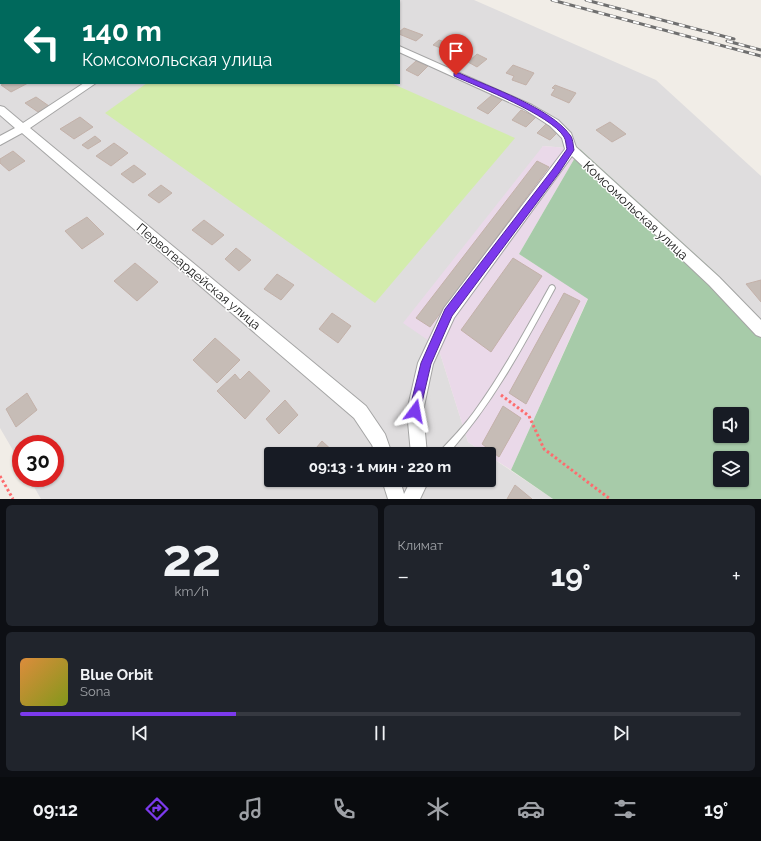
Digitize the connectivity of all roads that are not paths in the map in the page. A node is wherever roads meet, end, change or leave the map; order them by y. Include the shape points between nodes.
1 (400, 49) edge
2 (89, 84) edge
3 (0, 109) edge
4 (23, 128) junction
5 (0, 141) edge
6 (571, 150) junction
7 (552, 288) dead end
8 (761, 330) edge
9 (382, 447) edge
10 (418, 447) edge
11 (449, 447) edge
12 (393, 487) edge
13 (417, 487) edge
14 (397, 499) edge
15 (411, 499) edge

1 - 6 street, Комсомольская улица via 528,107 554,123 567,136
2 - 4 street
3 - 4 street, Первогвардейская улица
4 - 5 street
4 - 9 street, Первогвардейская улица via 360,412
6 - 8 street, Комсомольская улица via 714,281
6 - 10 street via 449,313 426,363 415,411
7 - 11 lane via 494,390
12 - 14 street
13 - 15 street

